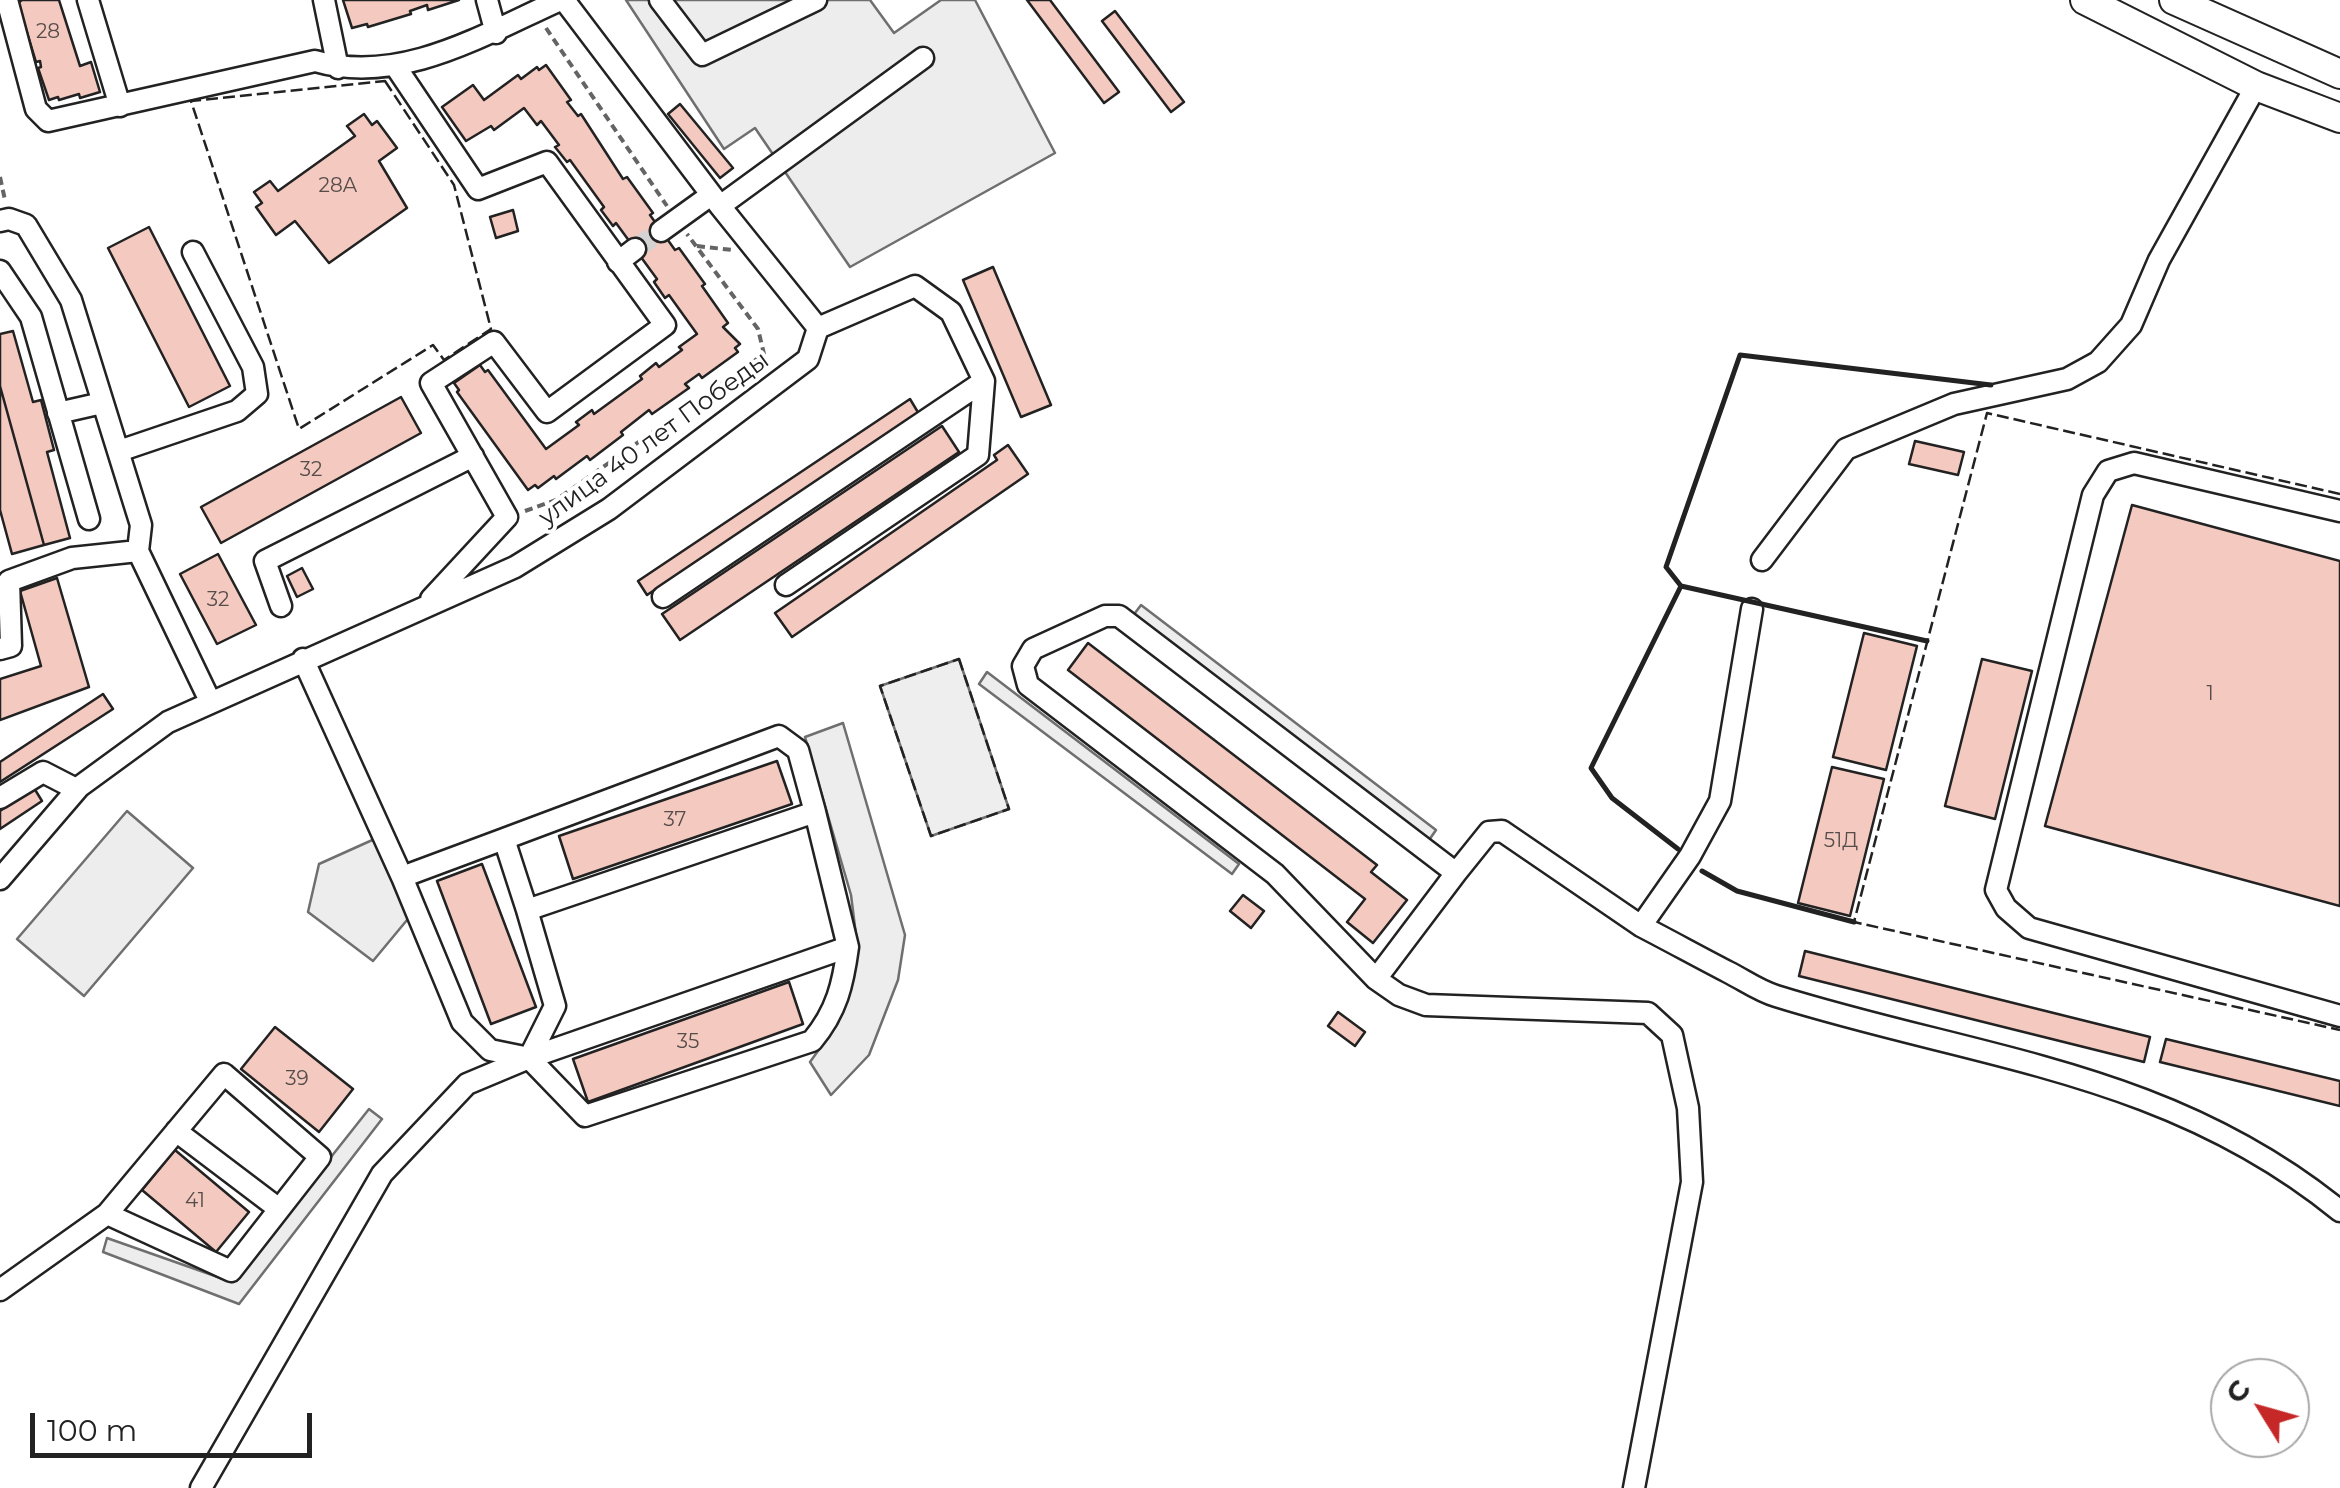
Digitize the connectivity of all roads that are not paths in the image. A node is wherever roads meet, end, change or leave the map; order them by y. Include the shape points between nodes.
1 (7, 0) edge
2 (88, 0) edge
3 (324, 0) edge
4 (487, 0) edge
5 (562, 0) edge
6 (660, 0) edge
7 (816, 0) edge
8 (2085, 0) edge
9 (2174, 0) edge
10 (496, 33) junction
11 (923, 58) dead end
12 (396, 67) junction
13 (338, 68) junction
14 (2340, 74) edge
15 (2256, 86) junction
16 (120, 106) junction
17 (2340, 118) edge
18 (716, 200) junction
19 (4, 220) edge
20 (661, 231) tunnel mouth
21 (193, 252) dead end
22 (0, 271) edge
23 (818, 328) junction
24 (984, 381) junction
25 (102, 402) junction
26 (58, 413) junction
27 (119, 451) junction
28 (473, 456) junction
29 (2340, 511) edge
30 (90, 519) dead end
31 (138, 551) junction
32 (1762, 560) dead end
33 (786, 585) dead end
34 (663, 597) dead end
35 (281, 606) dead end
36 (423, 608) junction
37 (1752, 608) dead end
38 (0, 649) edge
39 (304, 659) junction
40 (210, 701) junction
41 (76, 790) junction
42 (0, 798) edge
43 (815, 812) junction
44 (504, 839) junction
45 (1456, 873) junction
46 (402, 877) junction
47 (0, 879) edge
48 (527, 910) junction
49 (1641, 926) junction
50 (848, 947) junction
51 (1376, 979) junction
52 (2340, 1016) edge
53 (529, 1058) junction
54 (176, 1131) junction
55 (279, 1209) junction
56 (2340, 1211) edge
57 (106, 1214) junction
58 (0, 1290) edge
59 (201, 1488) edge
60 (1634, 1488) edge

1 - 16 street via 36,109 48,121
2 - 16 street
3 - 13 street
4 - 10 street
5 - 10 street
5 - 18 street
6 - 7 street via 702,55
8 - 15 main road
9 - 14 main road
10 - 12 street
11 - 18 street
12 - 13 street
12 - 28 street via 478,189 547,162 626,256 665,325 547,412 494,342 431,384
13 - 16 street via 315,61
15 - 17 main road
15 - 32 street via 2159,260 2132,325 2098,362 2067,380 1954,404 1846,449
18 - 20 street
18 - 23 street
19 - 25 street via 26,225 72,300
21 - 27 street via 253,367 257,394 237,411
22 - 26 street via 31,317
23 - 24 street via 915,286 951,312
23 - 36 street, улица 40 лет Победы via 808,359 609,508 515,567
24 - 33 street via 978,455
24 - 34 street
25 - 26 street
25 - 27 street
26 - 30 street
27 - 31 street via 141,525
28 - 35 street via 265,562
28 - 36 street via 508,517
29 - 52 street via 2134,463 2108,471 2092,495 1996,890 2029,928
31 - 38 street via 72,558 9,581 11,646
31 - 40 street
36 - 39 street, улица 40 лет Победы
37 - 49 street via 1720,801
39 - 40 street, улица 40 лет Победы
39 - 46 street
40 - 41 street, улица 40 лет Победы via 168,722
41 - 42 street via 43,772
41 - 47 street, улица 40 лет Победы
43 - 44 street via 798,750 780,736
43 - 48 street
43 - 50 street
44 - 46 street
44 - 48 street
45 - 49 street via 1488,832 1502,831
45 - 51 street
45 - 51 street via 1118,616 1104,616 1032,649 1023,666 1028,684 1276,874
46 - 53 street via 462,1022 490,1050
48 - 53 street via 555,1006
49 - 56 street via 1772,995 2001,1054 2186,1114 2252,1149
50 - 53 street
50 - 53 street via 842,988 812,1041 585,1116
51 - 60 street via 1426,1005 1648,1012 1672,1035 1688,1108 1692,1182
53 - 59 street via 467,1084 382,1174
54 - 55 street
54 - 55 street via 224,1074 320,1157
54 - 57 street
55 - 57 street via 231,1272
57 - 58 street

